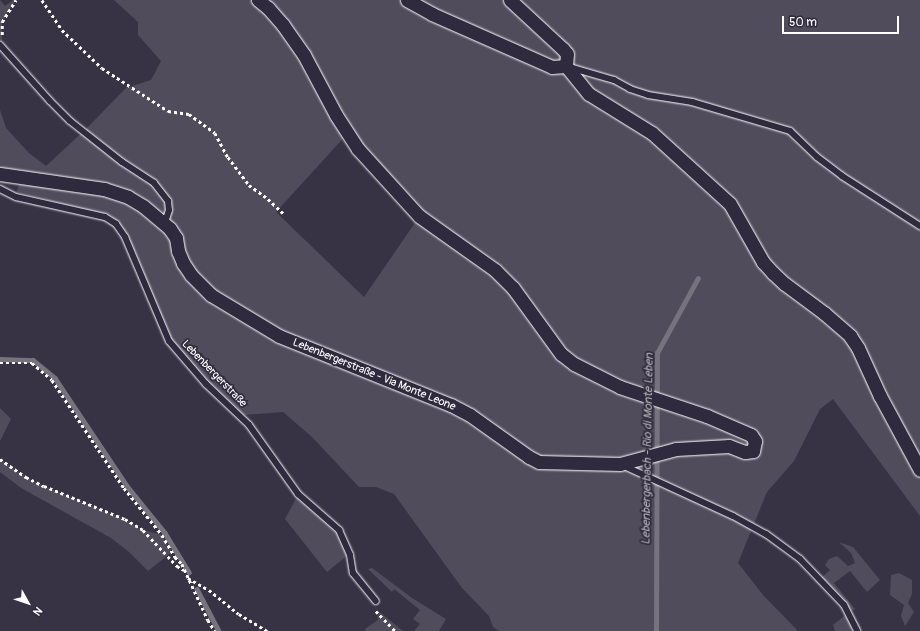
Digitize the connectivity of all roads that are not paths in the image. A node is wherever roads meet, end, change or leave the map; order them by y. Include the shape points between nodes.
1 (258, 0) edge
2 (407, 0) edge
3 (510, 0) edge
4 (1, 46) edge
5 (566, 66) junction
6 (0, 174) edge
7 (0, 189) edge
8 (164, 225) junction
9 (920, 226) edge
10 (620, 464) junction
11 (920, 470) edge
12 (376, 601) road end
13 (857, 631) edge

1 - 10 street, Lebenbergerstraße - Via Monte Leone via 283,25 304,55 336,115 358,149 419,216 495,270 513,288 560,354 614,384 707,416 751,435 755,442 753,451 745,452 729,446 676,449
2 - 5 street via 432,14 552,67
3 - 5 street via 563,49 567,54
4 - 8 lane via 70,121 154,183 168,201 169,210
5 - 9 lane via 614,80 648,95 692,102 790,131 842,176
5 - 11 street via 589,94 652,133 730,204 763,262 785,284 850,336
6 - 8 street, Lebenbergerstraße - Via Monte Leone via 104,190 128,197 144,206
7 - 12 lane, Lebenbergerstraße via 23,198 105,217 116,224 125,237 169,341 206,384 249,425 298,494 339,530 350,556 353,573
8 - 10 street, Lebenbergerstraße - Via Monte Leone via 176,238 178,251 191,275 211,295 279,336 451,405 539,462
10 - 13 lane, Lebenbergerstraße - Via Monte Leone via 733,516 778,542 800,558 844,606

